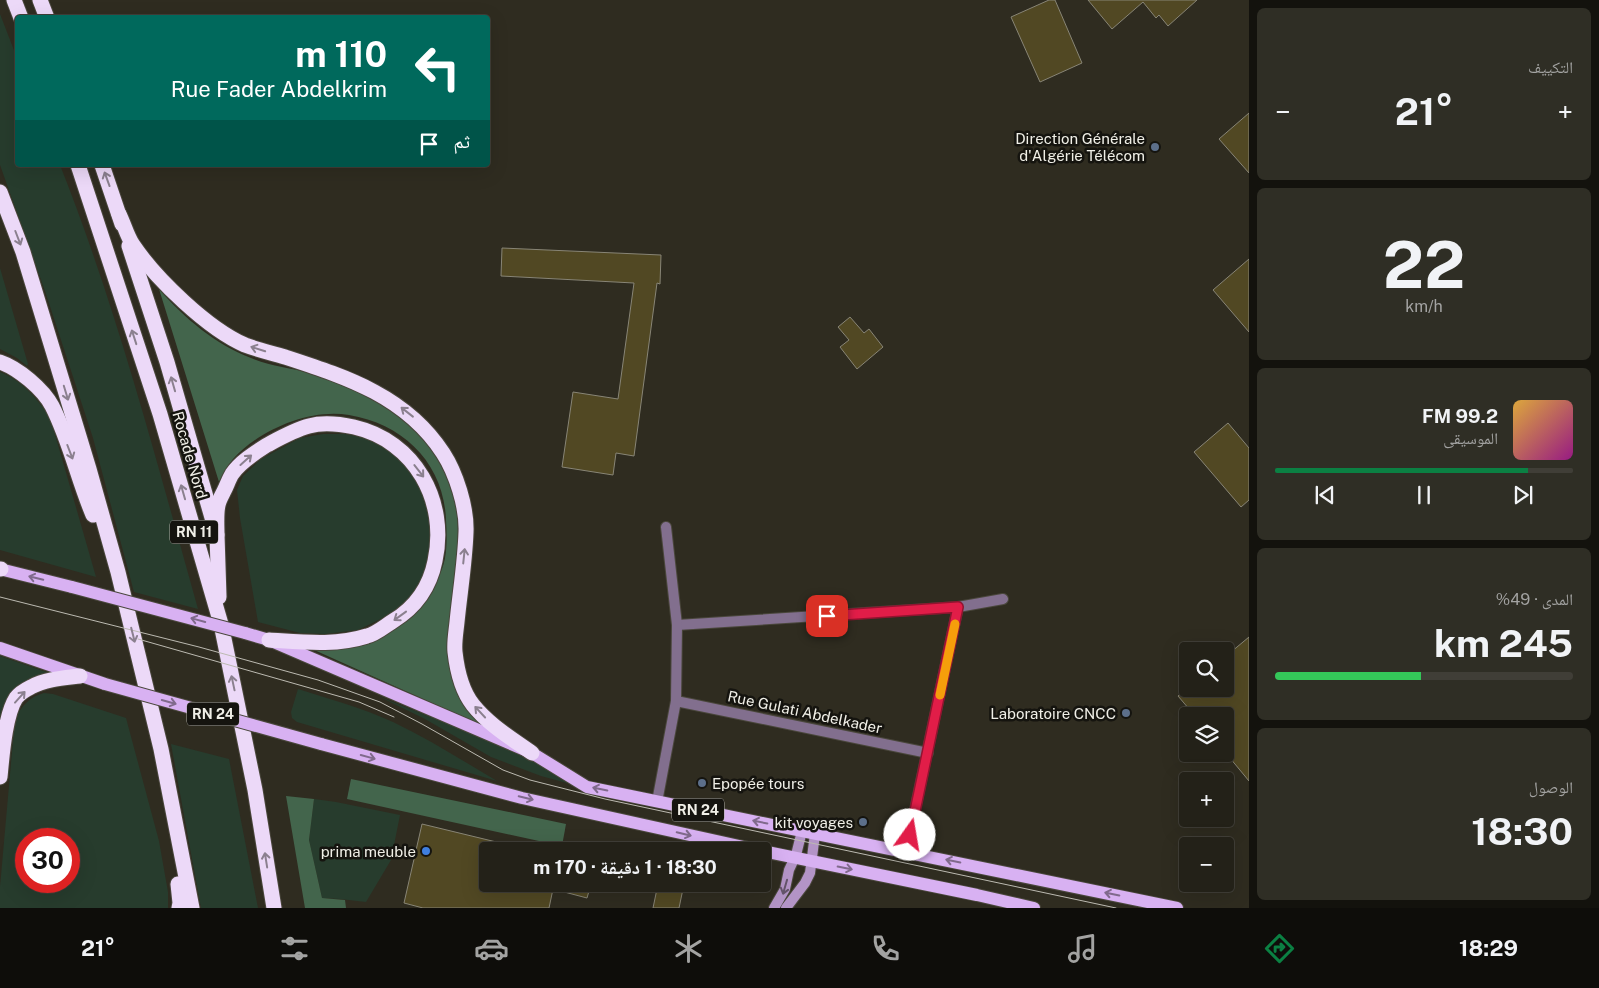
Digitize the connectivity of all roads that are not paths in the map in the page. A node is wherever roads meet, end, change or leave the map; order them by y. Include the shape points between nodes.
1 (14, 0) edge
2 (40, 0) edge
3 (47, 0) edge
4 (20, 15) edge
5 (46, 15) edge
6 (51, 15) edge
7 (79, 167) edge
8 (103, 167) edge
9 (0, 192) edge
10 (119, 214) junction
11 (0, 362) edge
12 (666, 527) dead end
13 (217, 535) junction
14 (0, 569) edge
15 (118, 572) junction
16 (1003, 599) dead end
17 (958, 607) junction
18 (220, 619) junction
19 (677, 626) junction
20 (269, 640) junction
21 (0, 648) edge
22 (80, 676) junction
23 (676, 701) junction
24 (161, 749) junction
25 (532, 753) junction
26 (928, 753) junction
27 (0, 777) edge
28 (657, 802) junction
29 (802, 831) junction
30 (815, 834) junction
31 (721, 842) edge
32 (906, 852) junction
33 (771, 853) edge
34 (795, 859) junction
35 (812, 862) junction
36 (179, 908) edge
37 (192, 908) edge
38 (274, 908) edge
39 (774, 908) edge
40 (786, 908) edge
41 (1034, 908) edge
42 (1177, 908) edge

1 - 4 highway
2 - 5 highway
3 - 6 highway
18 -> 7 highway, Rocade Nord / RN 11 via 160,414
10 -> 8 highway
9 -> 15 highway via 23,252
13 -> 10 highway
25 -> 10 highway via 489,722 472,704 460,677 455,650 466,530 451,466 431,436 418,421 380,394 335,374 244,344 219,330 156,274 133,244
11 -> 15 highway via 27,377 51,404
12 - 19 street
13 - 18 highway
13 -> 20 highway via 218,505 233,472 253,454 310,426 328,424 365,430 407,456 424,478 433,498 439,536 433,572 412,607 369,636 327,642
20 -> 14 main road, RN 24, bridge
15 -> 24 highway
16 - 17 street
17 - 19 street
17 - 26 street
38 -> 18 highway, Rocade Nord / RN 11 via 255,790
19 - 23 street
20 - 25 main road, RN 24
21 - 22 main road, RN 24
27 -> 22 highway via 9,714 17,698 31,687
22 -> 31 main road, RN 24, bridge via 522,798
23 - 26 street, Rue Gulati Abdelkader
23 - 28 street
24 - 36 highway
24 - 37 highway
28 -> 25 main road, RN 24 via 588,787
26 - 32 street
29 -> 28 main road, RN 24
29 - 30 main road, RN 24
29 - 34 street
30 - 32 main road, RN 24
30 - 35 street
42 -> 32 main road, RN 24
33 - 34 main road, RN 24
34 - 35 main road, RN 24
34 -> 39 street via 784,894
35 - 40 street via 808,878
35 -> 41 main road, RN 24

